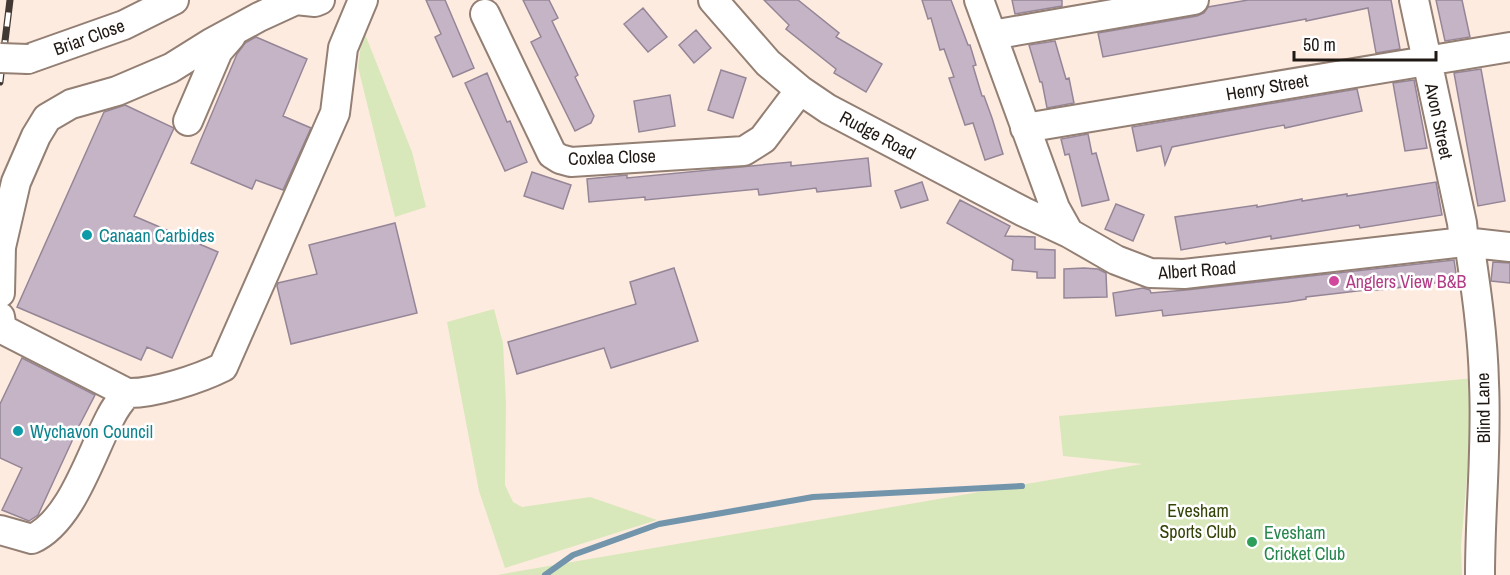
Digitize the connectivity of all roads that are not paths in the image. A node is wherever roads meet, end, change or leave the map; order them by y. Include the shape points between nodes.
1 (174, 0) edge
2 (320, 0) edge
3 (363, 0) edge
4 (712, 0) edge
5 (979, 0) edge
6 (1194, 0) edge
7 (1414, 0) edge
8 (487, 12) edge
9 (235, 32) junction
10 (992, 35) junction
11 (1510, 47) edge
12 (0, 58) edge
13 (1426, 60) junction
14 (800, 90) junction
15 (188, 122) dead end
16 (1025, 128) junction
17 (1069, 233) junction
18 (1466, 242) junction
19 (1510, 248) edge
20 (0, 293) edge
21 (2, 334) edge
22 (127, 393) junction
23 (0, 530) edge
24 (1480, 575) edge

1 - 12 street, Briar Close, bridge via 124,25 28,59
2 - 9 street via 296,0
3 - 22 street via 343,48 334,113 223,367 141,393
4 - 14 street, Rudge Road via 768,63
5 - 10 street
6 - 10 street
7 - 13 street, Avon Street
8 - 14 street, Coxlea Close via 552,154 571,162 744,150 764,139
9 - 15 street via 218,51
9 - 20 street via 171,68 117,91 71,104 46,118 16,182 1,247
10 - 16 street
11 - 13 street, Henry Street
13 - 16 street, Henry Street
13 - 18 street, Avon Street
14 - 17 street, Rudge Road via 828,109
16 - 17 street via 1055,208
17 - 18 street, Albert Road via 1116,260 1150,273 1184,274
18 - 19 street, Albert Road
18 - 24 street, Blind Lane via 1476,287 1484,382
21 - 22 street via 68,361
22 - 23 street via 111,414 74,493 43,534 32,539

